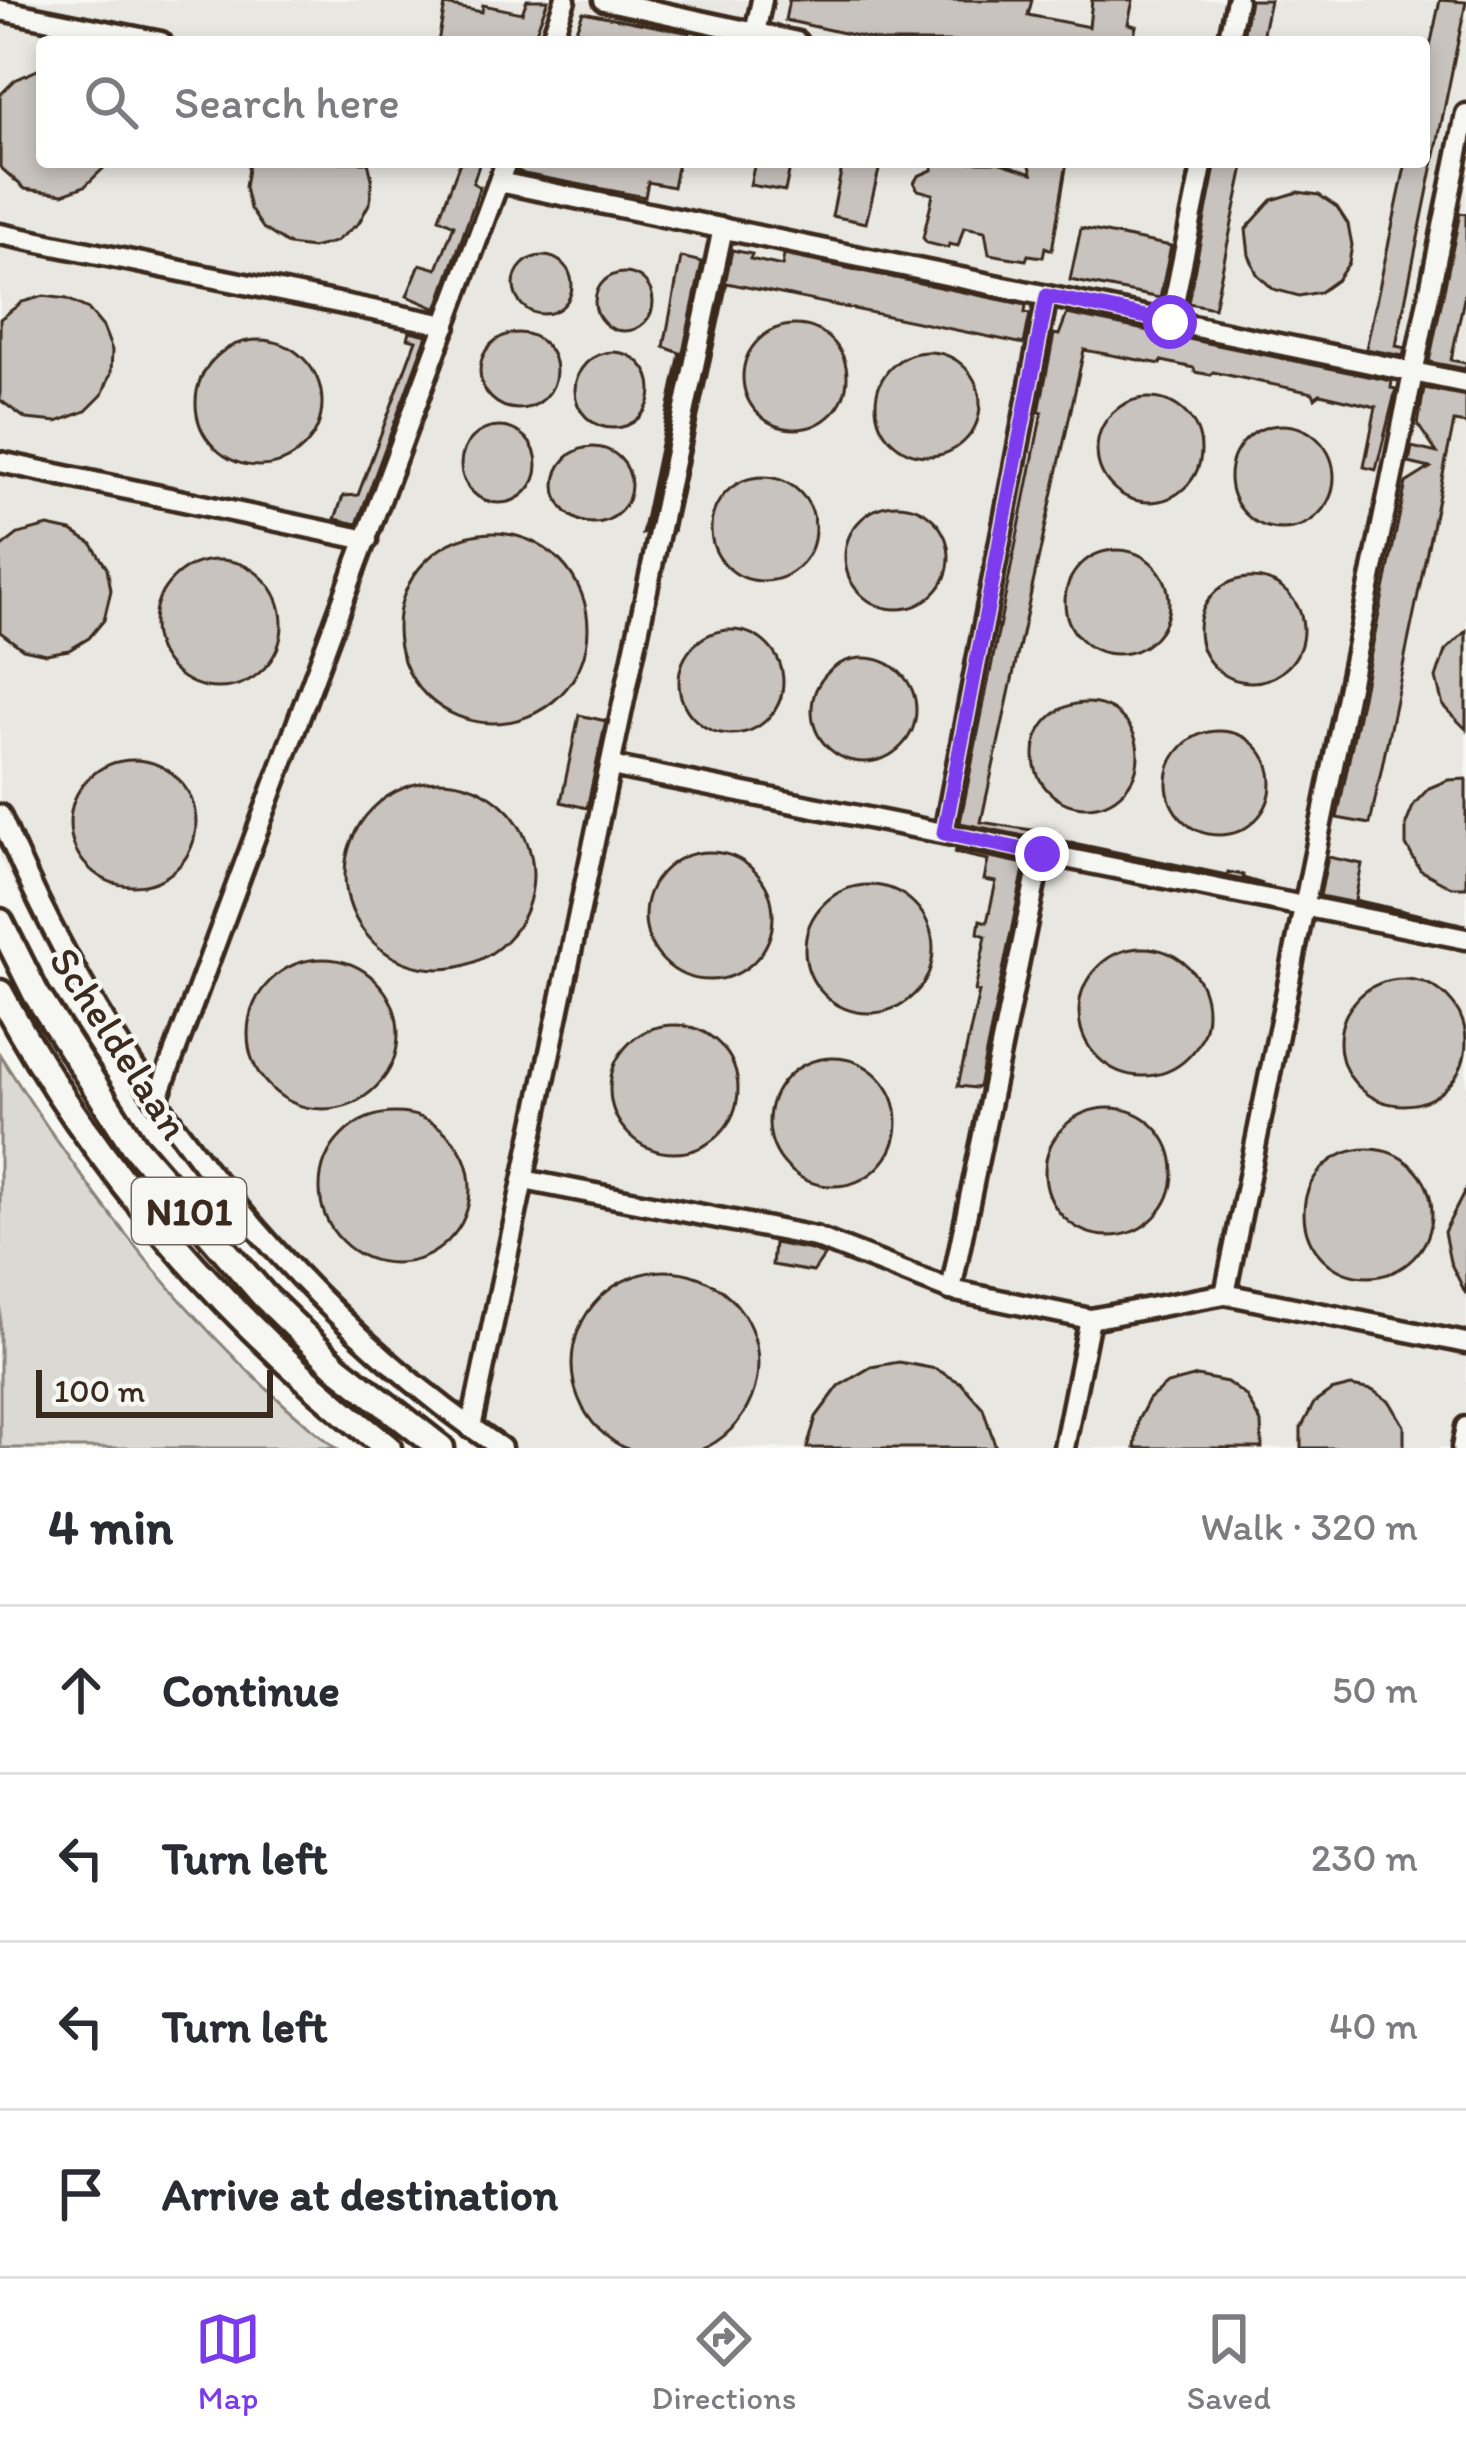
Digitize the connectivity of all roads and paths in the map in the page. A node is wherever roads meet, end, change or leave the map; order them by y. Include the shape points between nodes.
1 (566, 0) edge
2 (604, 0) edge
3 (762, 0) edge
4 (1238, 0) edge
5 (0, 10) edge
6 (755, 33) junction
7 (131, 36) edge
8 (552, 36) edge
9 (769, 36) edge
10 (1229, 36) edge
11 (1466, 114) edge
12 (1201, 168) edge
13 (503, 172) edge
14 (1459, 184) edge
15 (723, 228) junction
16 (0, 234) edge
17 (1047, 296) junction
18 (1170, 322) junction
19 (446, 325) junction
20 (1412, 371) junction
21 (1466, 383) edge
22 (0, 462) edge
23 (367, 540) junction
24 (611, 766) junction
25 (0, 815) edge
26 (944, 833) junction
27 (1042, 854) junction
28 (1302, 906) junction
29 (0, 922) edge
30 (1466, 939) edge
31 (0, 993) edge
32 (157, 1100) junction
33 (524, 1180) junction
34 (951, 1290) junction
35 (1226, 1294) junction
36 (1090, 1319) junction
37 (1466, 1343) edge
38 (1466, 1427) edge
39 (471, 1428) junction
40 (388, 1448) edge
41 (441, 1448) edge
42 (501, 1448) edge
43 (1064, 1448) edge
44 (1462, 1448) edge

1 - 8 lane
2 - 6 lane
3 - 6 lane
4 - 10 lane
5 - 7 lane
6 - 9 lane
11 - 14 lane
12 - 18 lane
13 - 15 lane
13 - 19 lane
14 - 20 lane
15 - 17 lane
15 - 24 lane
16 - 19 lane
17 - 18 lane
17 - 26 lane
18 - 20 lane
19 - 23 lane
20 - 21 lane
20 - 28 lane
22 - 23 lane
23 - 32 lane
24 - 26 lane
24 - 33 lane
25 - 32 lane via 81,977
26 - 27 lane
27 - 28 lane
27 - 34 lane
28 - 30 lane
28 - 35 lane
29 - 41 main road, Scheldelaan / N101 via 36,994 133,1144 264,1296 338,1368
31 - 40 main road, Scheldelaan / N101 via 107,1160 173,1242 318,1394
32 - 39 lane via 260,1233 362,1336
33 - 34 lane via 814,1237
33 - 39 lane
34 - 36 lane
35 - 36 lane
35 - 37 lane
36 - 43 lane
38 - 44 lane
39 - 42 lane

